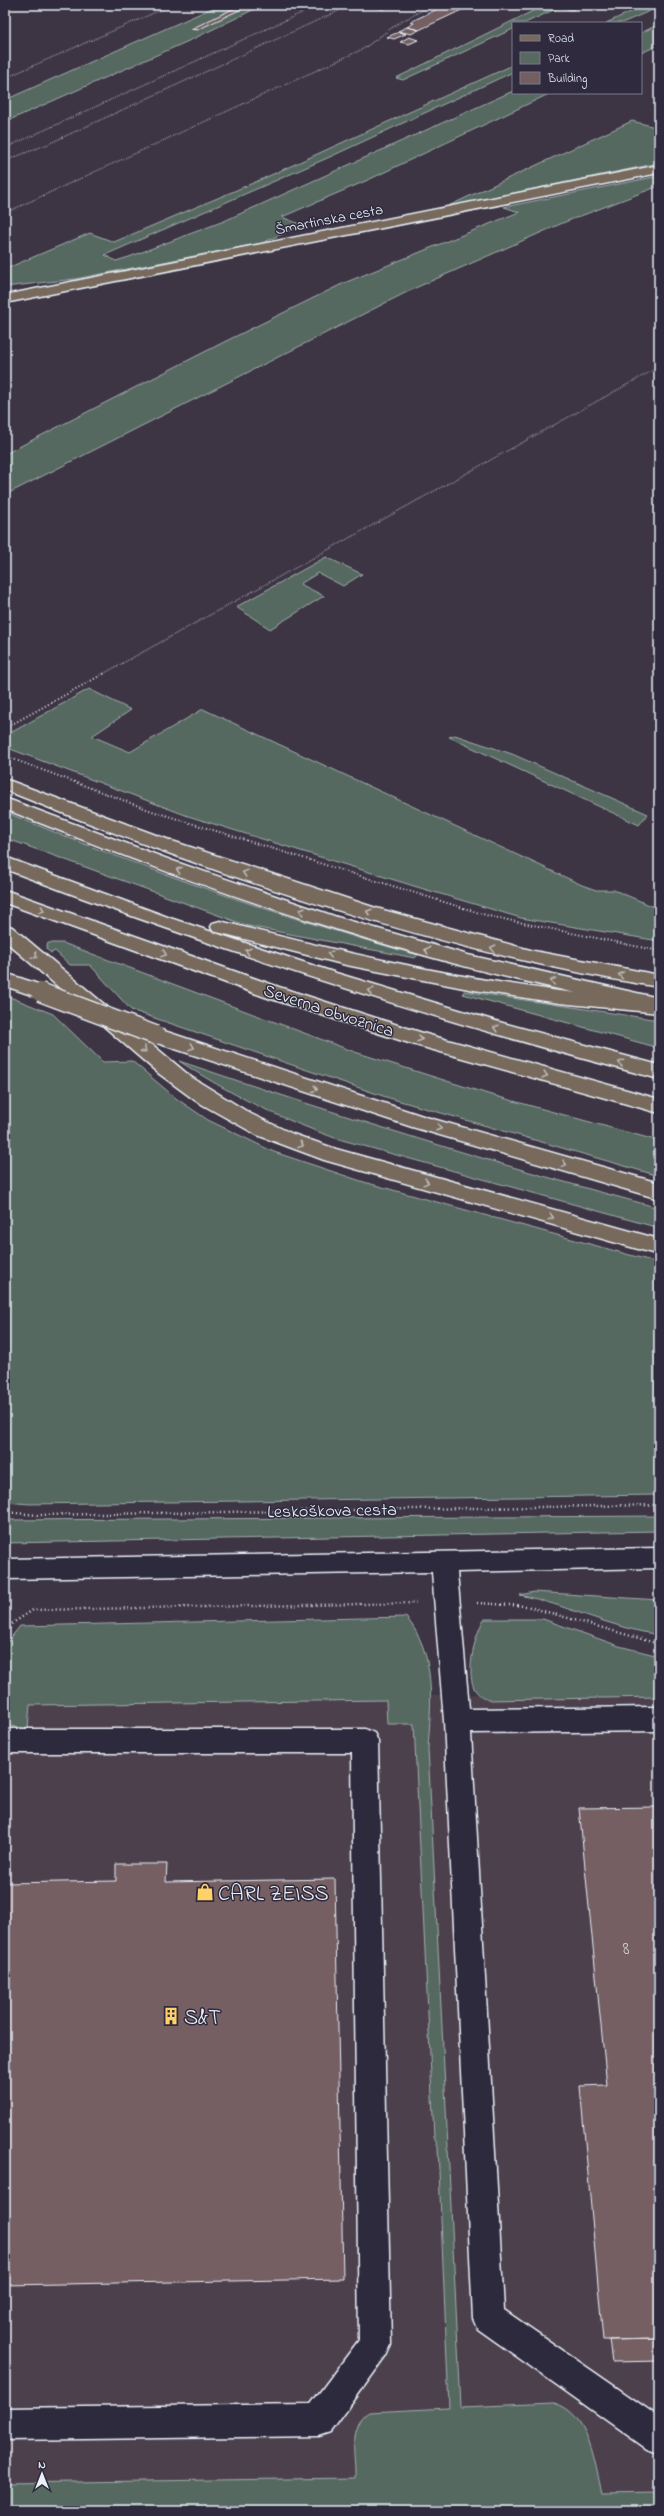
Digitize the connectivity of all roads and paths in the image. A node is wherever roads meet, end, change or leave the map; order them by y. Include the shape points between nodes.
1 (172, 5) edge
2 (319, 5) edge
3 (351, 5) edge
4 (432, 5) edge
5 (5, 78) edge
6 (5, 148) edge
7 (5, 161) edge
8 (659, 169) edge
9 (5, 213) edge
10 (5, 299) edge
11 (659, 367) edge
12 (5, 728) edge
13 (5, 756) edge
14 (5, 784) edge
15 (5, 803) edge
16 (5, 863) edge
17 (68, 888) junction
18 (5, 896) edge
19 (5, 931) edge
20 (659, 951) edge
21 (5, 979) edge
22 (659, 981) edge
23 (659, 1006) edge
24 (659, 1072) edge
25 (659, 1106) edge
26 (659, 1191) edge
27 (659, 1247) edge
28 (659, 1505) edge
29 (5, 1512) edge
30 (659, 1558) edge
31 (444, 1562) junction
32 (5, 1569) edge
33 (499, 1603) dead end
34 (392, 1604) dead end
35 (5, 1628) edge
36 (659, 1644) edge
37 (659, 1719) edge
38 (457, 1721) junction
39 (5, 1741) edge
40 (5, 2424) edge
41 (659, 2437) edge

1 - 5 path
2 - 6 path
3 - 7 path via 48,144
4 - 9 path via 397,24 363,49
8 - 10 main road, Šmartinska cesta
11 - 12 path
13 - 20 path via 152,811 489,916
22 -> 14 main road via 533,958 426,930 237,871 90,819
23 -> 15 main road via 456,958 357,928 161,864
16 - 17 main road, Severna obvoznica
23 -> 17 main road via 559,997 429,975 295,947
24 -> 17 main road, Severna obvoznica via 482,1024 336,980
18 -> 25 main road, Severna obvoznica via 133,944 419,1039
19 -> 27 main road via 192,1090 242,1120 286,1140 338,1157
21 -> 26 main road, bridge via 155,1035 419,1122
28 - 29 path, Leskoškova cesta via 37,1515
30 - 31 street
31 - 32 street
31 - 38 street
33 - 36 path via 544,1610 602,1630
34 - 35 path via 33,1610
37 - 38 street
38 - 41 street via 489,2318
39 - 40 street via 365,1741 375,2345 319,2420

